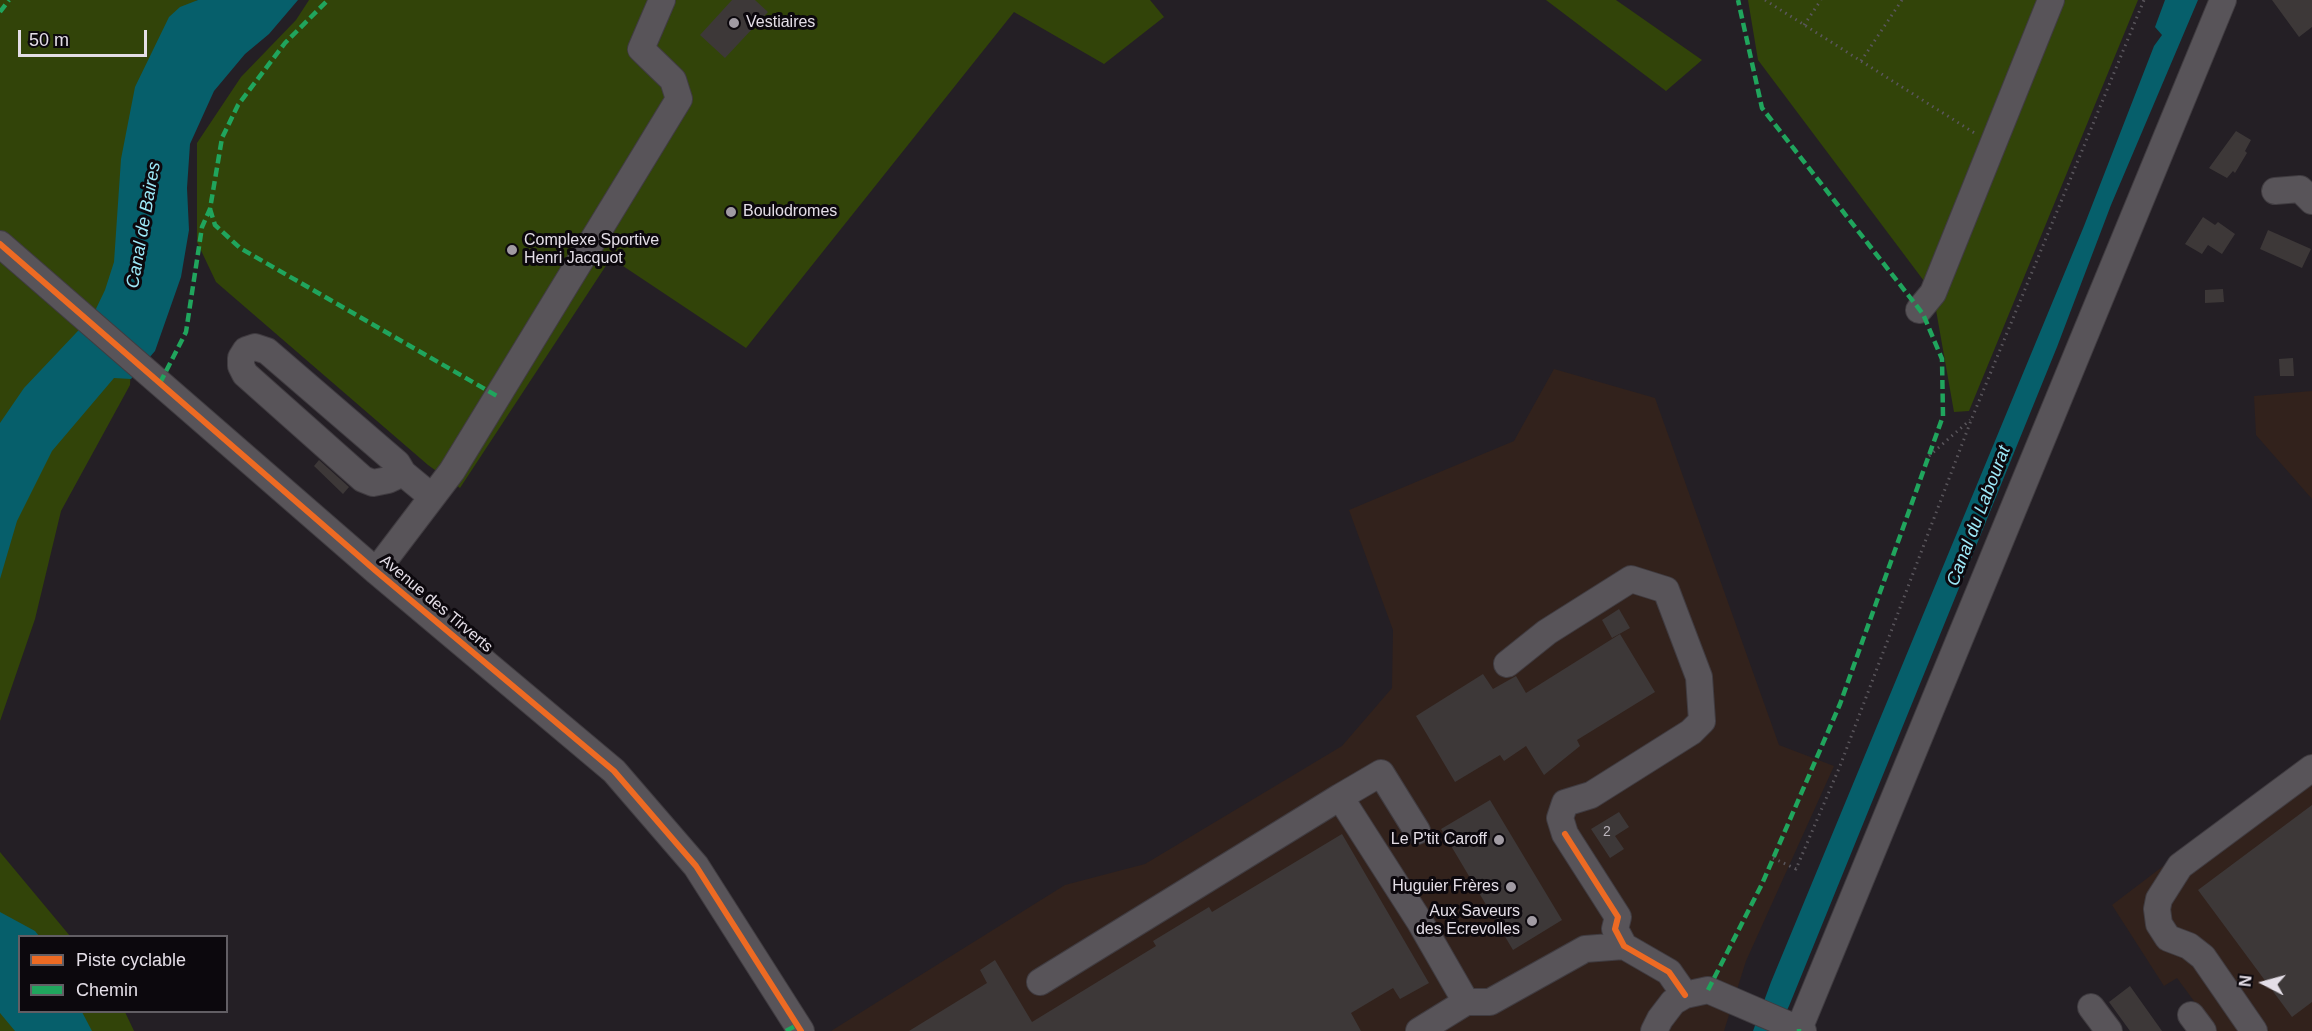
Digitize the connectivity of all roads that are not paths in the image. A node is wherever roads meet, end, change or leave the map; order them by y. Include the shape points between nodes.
1 (662, 0) edge
2 (2050, 0) edge
3 (2223, 0) edge
4 (2275, 191) dead end
5 (2312, 201) edge
6 (0, 244) edge
7 (1920, 310) dead end
8 (403, 473) junction
9 (432, 497) junction
10 (376, 571) junction
11 (1507, 664) dead end
12 (2312, 768) edge
13 (1340, 796) junction
14 (1417, 831) dead end
15 (1624, 946) junction
16 (1040, 982) dead end
17 (1684, 995) junction
18 (1478, 1002) junction
19 (2091, 1007) dead end
20 (1796, 1028) edge
21 (801, 1031) edge
22 (1419, 1031) edge
23 (1654, 1031) edge
24 (2109, 1031) edge
25 (2254, 1031) edge

1 - 9 street via 641,49 673,80 679,99
2 - 7 street via 1933,293
3 - 20 street
4 - 5 street via 2300,189
6 - 10 street, Avenue des Tirverts
8 - 8 street via 373,483 363,479 245,374 241,358 246,350 255,347 267,351 397,463
8 - 9 street
9 - 10 street
10 - 21 street, Avenue des Tirverts via 614,771 696,866
11 - 15 street via 1546,632 1631,579 1666,590 1699,677 1701,721 1691,732 1591,795 1565,803 1560,818 1564,834 1618,917 1615,929
12 - 25 street via 2180,866 2158,898 2159,924 2168,938 2203,957
13 - 14 street via 1381,773
13 - 16 street
13 - 18 street via 1420,922
15 - 17 street via 1669,972
15 - 18 street via 1585,949
17 - 20 street via 1708,990
17 - 23 street via 1673,1002
18 - 22 street
19 - 24 street

